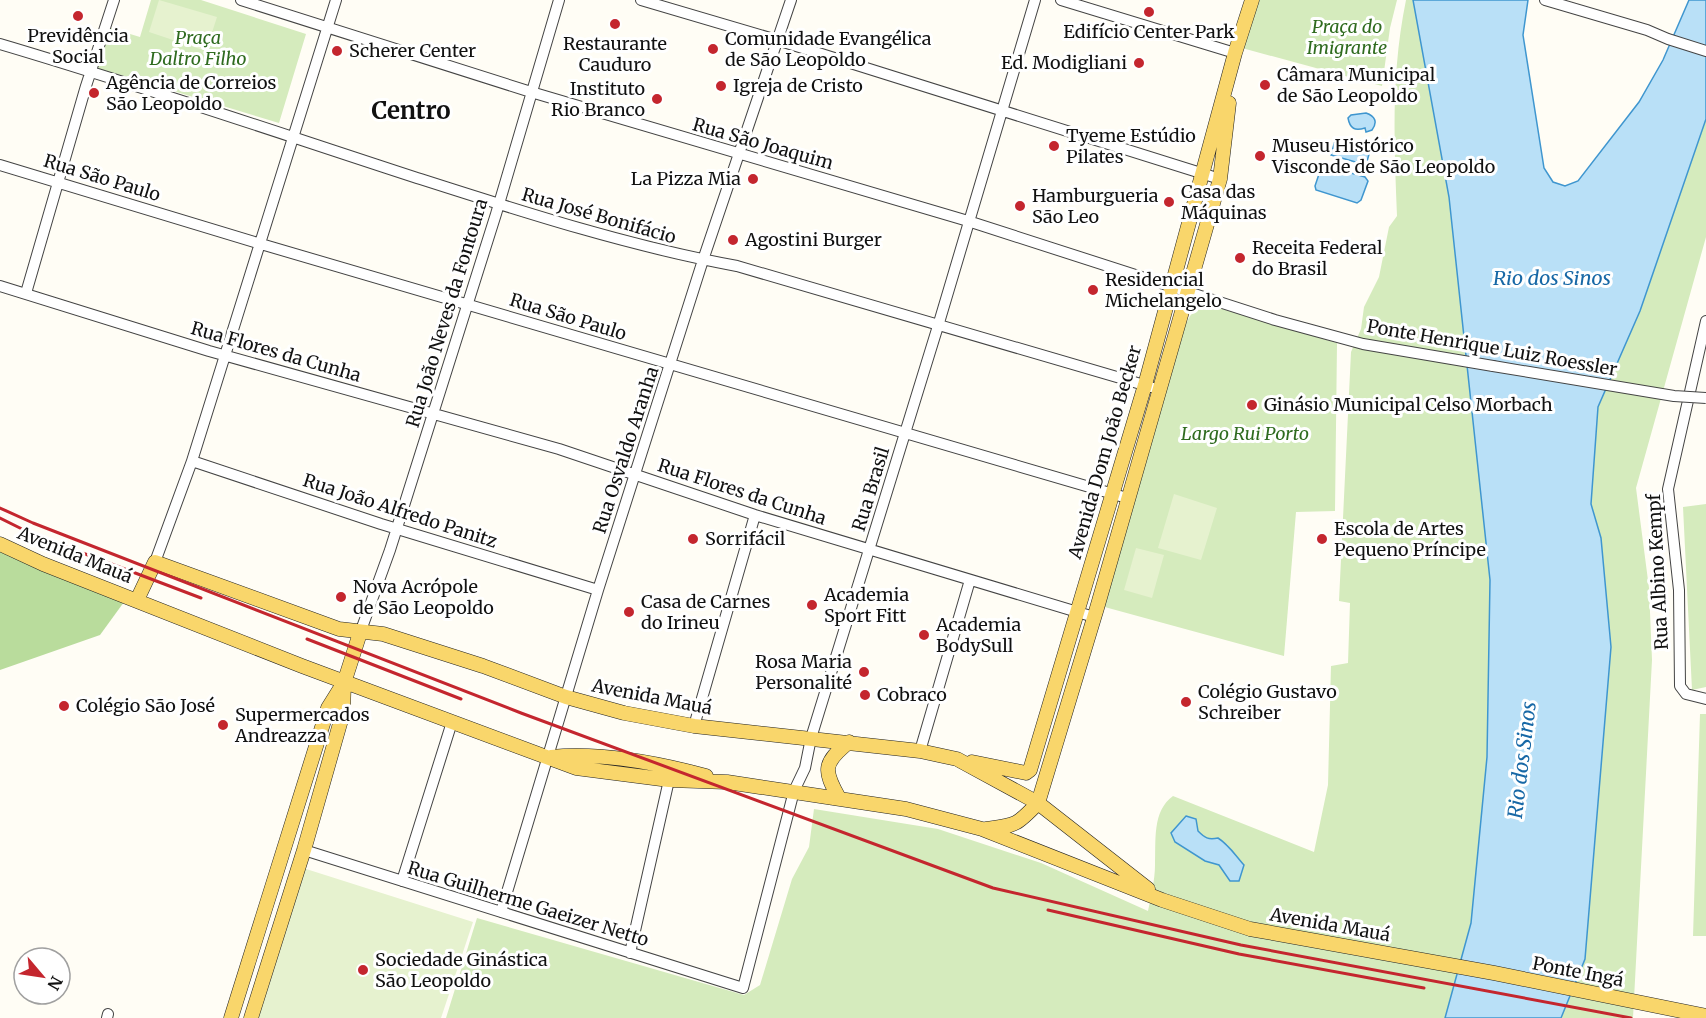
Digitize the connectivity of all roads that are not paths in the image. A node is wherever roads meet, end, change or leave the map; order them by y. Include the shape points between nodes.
1 (114, 0) edge
2 (242, 0) edge
3 (336, 0) edge
4 (559, 0) edge
5 (641, 0) edge
6 (791, 0) edge
7 (1035, 0) edge
8 (1061, 0) edge
9 (1252, 0) edge
10 (1545, 0) edge
11 (1586, 6) edge
12 (328, 26) junction
13 (1669, 36) junction
14 (777, 40) junction
15 (1706, 43) edge
16 (0, 44) edge
17 (1706, 51) edge
18 (1235, 53) junction
19 (91, 70) junction
20 (1231, 71) junction
21 (531, 92) junction
22 (1002, 110) junction
23 (294, 138) junction
24 (738, 155) junction
25 (0, 165) edge
26 (1203, 174) junction
27 (1220, 179) junction
28 (57, 181) junction
29 (499, 204) junction
30 (969, 222) junction
31 (261, 244) junction
32 (703, 260) junction
33 (0, 286) edge
34 (1172, 287) junction
35 (1187, 291) junction
36 (26, 293) junction
37 (468, 304) junction
38 (1275, 320) joint
39 (938, 326) junction
40 (1705, 326) edge
41 (226, 356) junction
42 (670, 365) junction
43 (1145, 385) junction
44 (1160, 389) junction
45 (1706, 398) edge
46 (433, 414) junction
47 (905, 432) junction
48 (192, 461) junction
49 (636, 474) junction
50 (1112, 493) junction
51 (1127, 498) junction
52 (755, 515) junction
53 (397, 529) junction
54 (0, 544) edge
55 (869, 550) junction
56 (155, 561) junction
57 (970, 580) junction
58 (598, 590) junction
59 (137, 600) junction
60 (1077, 611) junction
61 (1094, 617) junction
62 (360, 633) junction
63 (344, 683) junction
64 (566, 697) junction
65 (1706, 699) edge
66 (452, 722) junction
67 (694, 726) junction
68 (811, 738) junction
69 (849, 742) junction
70 (920, 751) junction
71 (549, 757) junction
72 (957, 759) junction
73 (669, 780) junction
74 (727, 782) junction
75 (794, 791) junction
76 (839, 798) junction
77 (1038, 803) junction
78 (982, 829) junction
79 (304, 850) junction
80 (402, 881) junction
81 (1162, 900) junction
82 (501, 912) junction
83 (630, 953) junction
84 (1494, 973) joint
85 (743, 988) joint
86 (1703, 1014) edge
87 (231, 1018) edge
88 (251, 1018) edge

1 - 19 street
2 - 12 street, Rua São Joaquim
3 - 12 street
4 - 21 street, Rua João Neves da Fontoura
5 - 14 street
6 - 14 street, Rua Osvaldo Aranha
7 - 22 street, Rua Brasil
8 - 18 street
9 - 18 main road, Avenida Dom João Becker
10 - 11 street
11 - 13 street
12 - 21 street, Rua São Joaquim
12 - 23 street
13 - 15 street
13 - 17 street
14 - 22 street
14 - 24 street, Rua Osvaldo Aranha
16 - 19 street, Rua José Bonifácio
18 - 20 main road, Avenida Dom João Becker
19 - 23 street, Rua José Bonifácio
19 - 28 street
20 - 26 main road, Avenida Dom João Becker
20 - 27 main road, Avenida Dom João Becker
21 - 24 street, Rua São Joaquim
21 - 29 street, Rua João Neves da Fontoura
22 - 26 street
22 - 30 street, Rua Brasil
23 - 29 street, Rua José Bonifácio
23 - 31 street
24 - 30 street, Rua São Joaquim
24 - 32 street, Rua Osvaldo Aranha
25 - 28 street, Rua São Paulo
26 - 27 street
26 - 34 main road, Avenida Dom João Becker
27 - 35 main road, Avenida Dom João Becker
28 - 31 street, Rua São Paulo
28 - 36 street
29 - 32 street, Rua José Bonifácio
29 - 37 street, Rua João Neves da Fontoura
30 - 34 street, Rua São Joaquim
30 - 39 street, Rua Brasil
31 - 37 street, Rua São Paulo
31 - 41 street
32 - 39 street, Rua José Bonifácio via 737,266
32 - 42 street, Rua Osvaldo Aranha
33 - 36 street, Rua Flores da Cunha
34 - 35 street, Rua São Joaquim
34 - 43 main road, Avenida Dom João Becker
35 - 38 street, Rua São Joaquim
35 - 44 main road, Avenida Dom João Becker
36 - 41 street, Rua Flores da Cunha
37 - 42 street, Rua São Paulo
37 - 46 street, Rua João Neves da Fontoura
38 - 45 street, Ponte Henrique Luiz Roessler, bridge via 1363,344 1674,396
39 - 43 street, Rua José Bonifácio
39 - 47 street, Rua Brasil
40 - 65 street, Rua Albino Kempf via 1668,489 1679,590 1680,686 1686,694
41 - 46 street, Rua Flores da Cunha
41 - 48 street
42 - 47 street, Rua São Paulo
42 - 49 street, Rua Osvaldo Aranha
43 - 44 street, Rua José Bonifácio
43 - 50 main road, Avenida Dom João Becker
44 - 51 main road, Avenida Dom João Becker
46 - 49 street, Rua Flores da Cunha
46 - 53 street, Rua João Neves da Fontoura
47 - 50 street, Rua São Paulo
47 - 55 street, Rua Brasil
48 - 53 street, Rua João Alfredo Panitz
48 - 56 street
49 - 52 street, Rua Flores da Cunha
49 - 58 street, Rua Osvaldo Aranha
50 - 51 street, Rua São Paulo
50 - 60 main road, Avenida Dom João Becker
51 - 61 main road, Avenida Dom João Becker
52 - 55 street, Rua Flores da Cunha
52 - 67 street
53 - 58 street, Rua João Alfredo Panitz
53 - 62 street, Rua João Neves da Fontoura
54 - 59 main road, Avenida Mauá
55 - 57 street, Rua Flores da Cunha
55 - 68 street, Rua Brasil
56 - 59 main road, Avenida Mauá
56 - 62 main road, Avenida Mauá via 339,629
57 - 60 street, Rua Flores da Cunha
57 - 70 street
58 - 64 street, Rua Osvaldo Aranha
59 - 63 main road, Avenida Mauá
60 - 61 street, Rua Flores da Cunha
60 - 72 main road, Avenida Dom João Becker via 1028,772
61 - 77 main road, Avenida Dom João Becker
62 - 63 main road
62 - 64 main road, Avenida Mauá via 383,634
63 - 66 main road, Avenida Mauá
63 - 79 main road via 343,713
63 - 87 main road via 328,708
64 - 67 main road, Avenida Mauá
64 - 71 street, Rua Osvaldo Aranha
66 - 71 main road, Avenida Mauá
66 - 80 street
67 - 68 main road, Avenida Mauá
68 - 69 main road, Avenida Mauá
68 - 75 street, Rua Brasil via 805,768
69 - 70 main road, Avenida Mauá
69 - 76 main road via 833,755 828,769 829,781
70 - 72 main road, Avenida Mauá
71 - 73 main road, Avenida Mauá via 576,768
71 - 74 main road, Avenida Mauá via 578,754 671,767
71 - 82 street, Rua Osvaldo Aranha
72 - 77 main road, Avenida Mauá
73 - 74 main road, Avenida Mauá
73 - 83 street
74 - 75 main road, Avenida Mauá
75 - 76 main road, Avenida Mauá
75 - 85 street, Rua Brasil
76 - 78 main road, Avenida Mauá via 906,809
77 - 78 main road via 1021,822
77 - 81 main road, Avenida Mauá
78 - 81 main road, Avenida Mauá
79 - 80 street, Rua Guilherme Gaeizer Netto
79 - 88 main road
80 - 82 street, Rua Guilherme Gaeizer Netto
81 - 84 main road, Avenida Mauá via 1250,929
82 - 83 street, Rua Guilherme Gaeizer Netto
83 - 85 street, Rua Guilherme Gaeizer Netto
84 - 86 main road, Ponte Ingá

